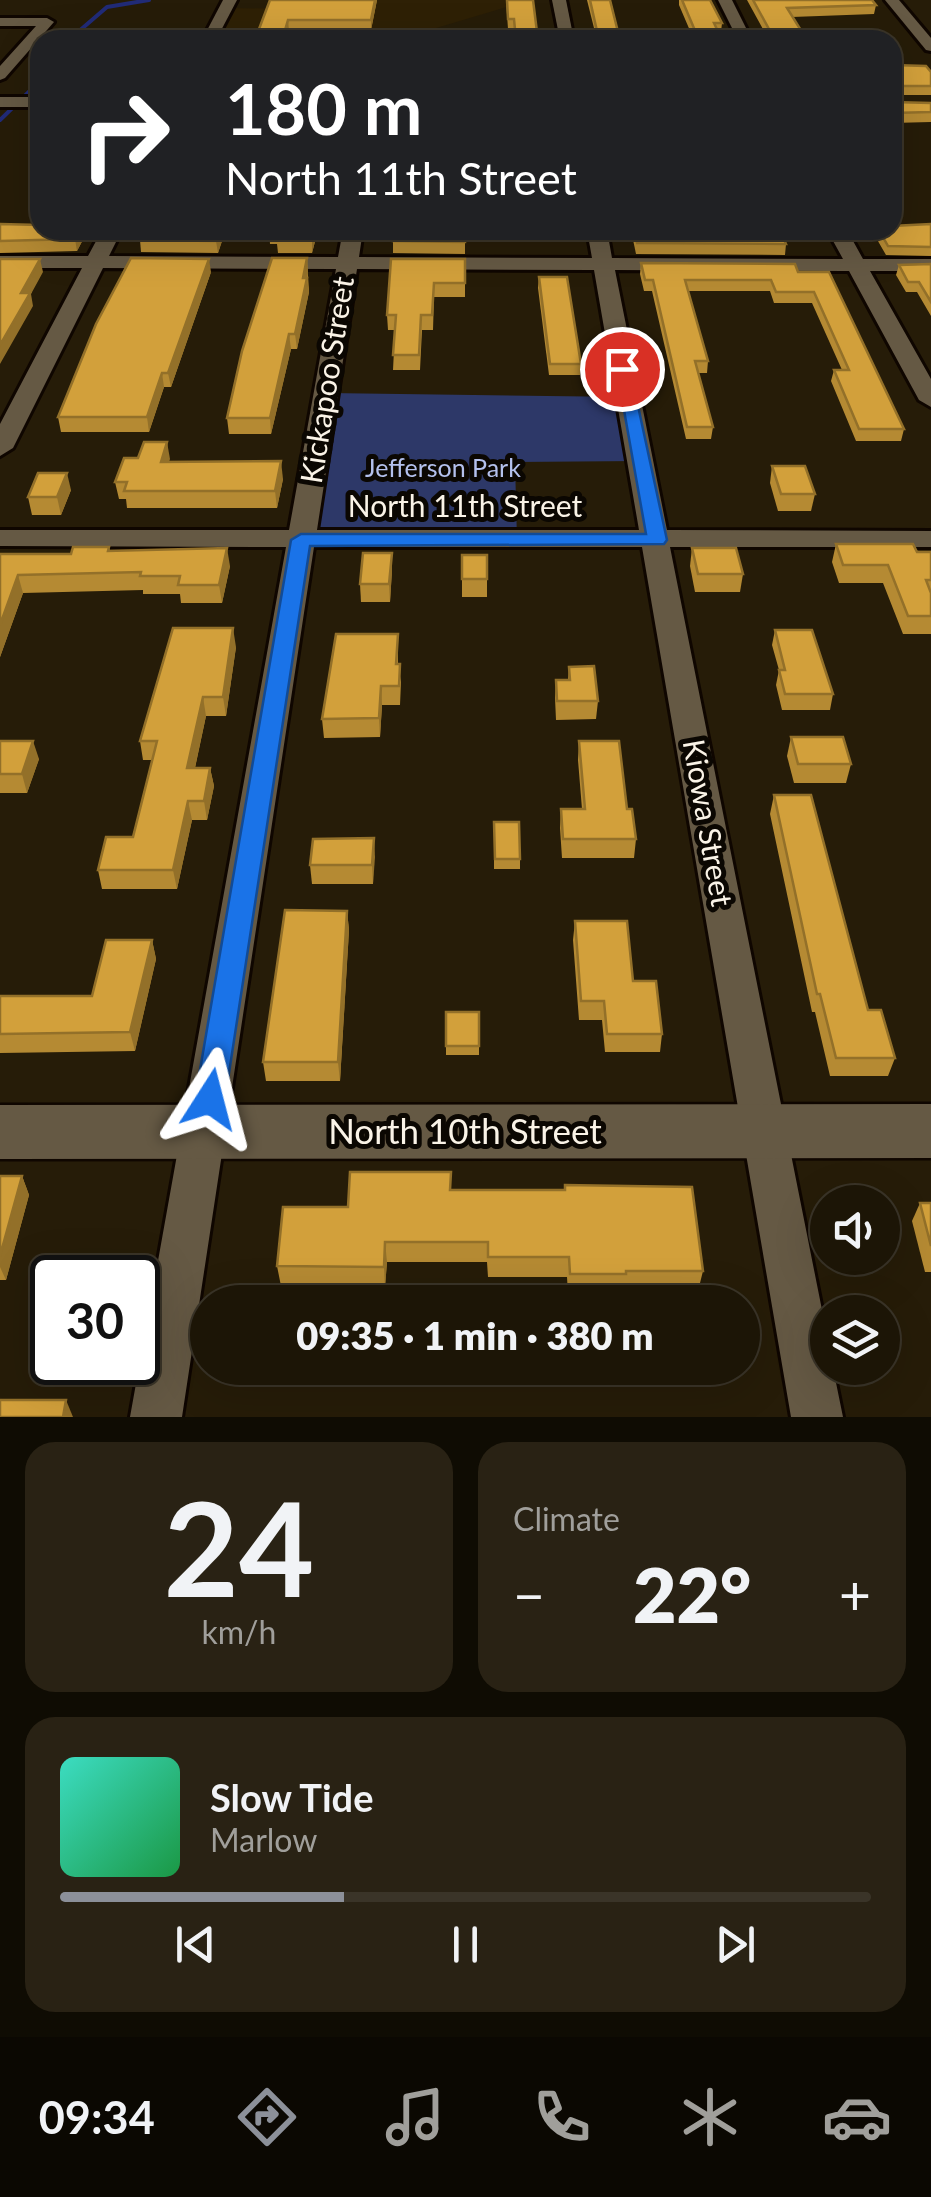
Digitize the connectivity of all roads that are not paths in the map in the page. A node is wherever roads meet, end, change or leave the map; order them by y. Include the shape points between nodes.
1 (230, 0) edge
2 (559, 0) edge
3 (725, 0) edge
4 (892, 0) edge
5 (0, 22) edge
6 (40, 30) edge
7 (214, 30) edge
8 (565, 30) edge
9 (740, 30) edge
10 (30, 41) edge
11 (931, 47) edge
12 (0, 75) edge
13 (0, 102) edge
14 (30, 102) edge
15 (107, 240) edge
16 (842, 240) edge
17 (350, 246) edge
18 (599, 246) edge
19 (0, 262) edge
20 (96, 262) junction
21 (854, 264) junction
22 (931, 265) edge
23 (931, 400) edge
24 (0, 448) edge
25 (0, 538) edge
26 (931, 539) edge
27 (301, 540) junction
28 (657, 540) junction
29 (762, 1131) junction
30 (931, 1131) edge
31 (0, 1132) edge
32 (204, 1133) junction
33 (156, 1417) edge
34 (817, 1417) edge

1 - 7 street
2 - 8 street
3 - 9 street
4 - 11 street
5 - 6 street via 47,22
10 - 12 street
13 - 14 street
15 - 20 street
16 - 21 street
17 - 18 street
17 - 20 street
17 - 27 street, Kickapoo Street
18 - 21 street
18 - 28 street, Kiowa Street
19 - 20 street
20 - 24 street
21 - 22 street
21 - 23 street
25 - 27 street, North 11th Street
26 - 28 street, North 11th Street
27 - 28 street, North 11th Street
27 - 32 street, Kickapoo Street
28 - 29 street, Kiowa Street
29 - 30 street, North 10th Street
29 - 32 street, North 10th Street
29 - 34 street, Kiowa Street
31 - 32 street, North 10th Street
32 - 33 street, Kickapoo Street

